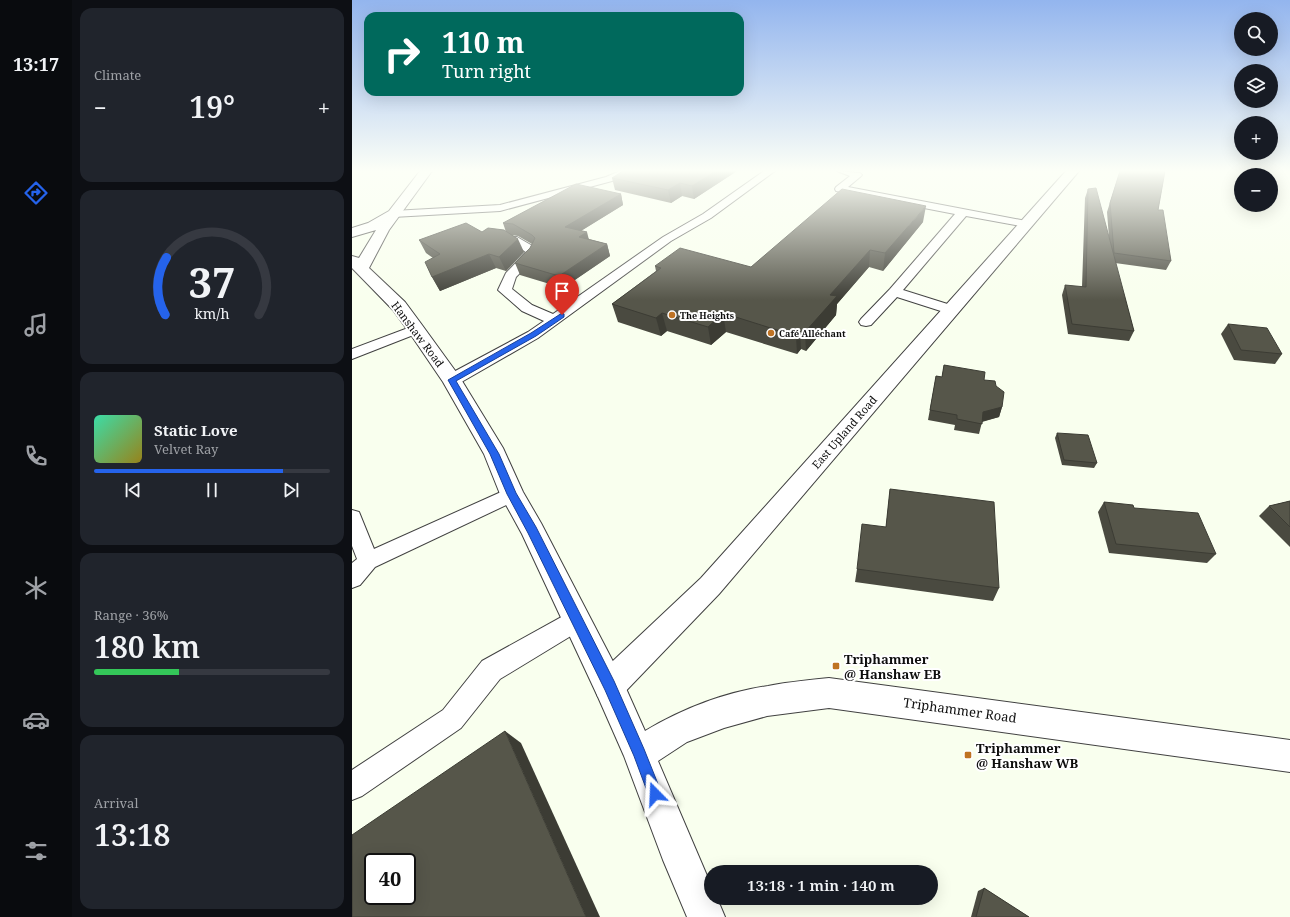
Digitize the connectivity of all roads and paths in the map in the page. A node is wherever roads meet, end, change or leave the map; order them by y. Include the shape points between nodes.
1 (393, 214) junction
2 (397, 214) edge
3 (474, 214) edge
4 (710, 214) edge
5 (961, 214) edge
6 (972, 214) edge
7 (1035, 214) edge
8 (469, 219) dead end
9 (1026, 224) junction
10 (352, 233) edge
11 (484, 235) edge
12 (357, 264) edge
13 (895, 292) junction
14 (952, 310) junction
15 (554, 320) junction
16 (866, 322) dead end
17 (416, 329) junction
18 (352, 354) edge
19 (452, 380) junction
20 (512, 494) junction
21 (352, 518) edge
22 (368, 561) junction
23 (352, 578) edge
24 (576, 620) junction
25 (609, 686) junction
26 (640, 754) junction
27 (1290, 756) edge
28 (352, 786) edge
29 (706, 917) edge

1 - 2 lane
1 - 10 street via 373,226
1 - 12 street via 367,255
3 - 8 lane
4 - 15 lane via 667,239
5 - 13 lane
6 - 9 lane
7 - 9 street, East Upland Road
9 - 14 street, East Upland Road
11 - 15 lane via 513,239 532,251 510,276 505,290 527,308
12 - 17 street, Hanshaw Road via 399,306
13 - 14 lane
13 - 16 lane
14 - 25 street, East Upland Road via 710,586
15 - 19 lane via 533,335
17 - 18 lane
17 - 19 street, Hanshaw Road
19 - 20 street, Hanshaw Road via 495,454
20 - 22 lane
20 - 24 street, Hanshaw Road
21 - 22 lane
22 - 23 lane
24 - 25 street, Hanshaw Road
24 - 28 lane via 490,670 452,719
25 - 26 street, Hanshaw Road
26 - 27 street, Triphammer Road via 677,730 724,712 767,701 828,693
26 - 29 street, Hanshaw Road

